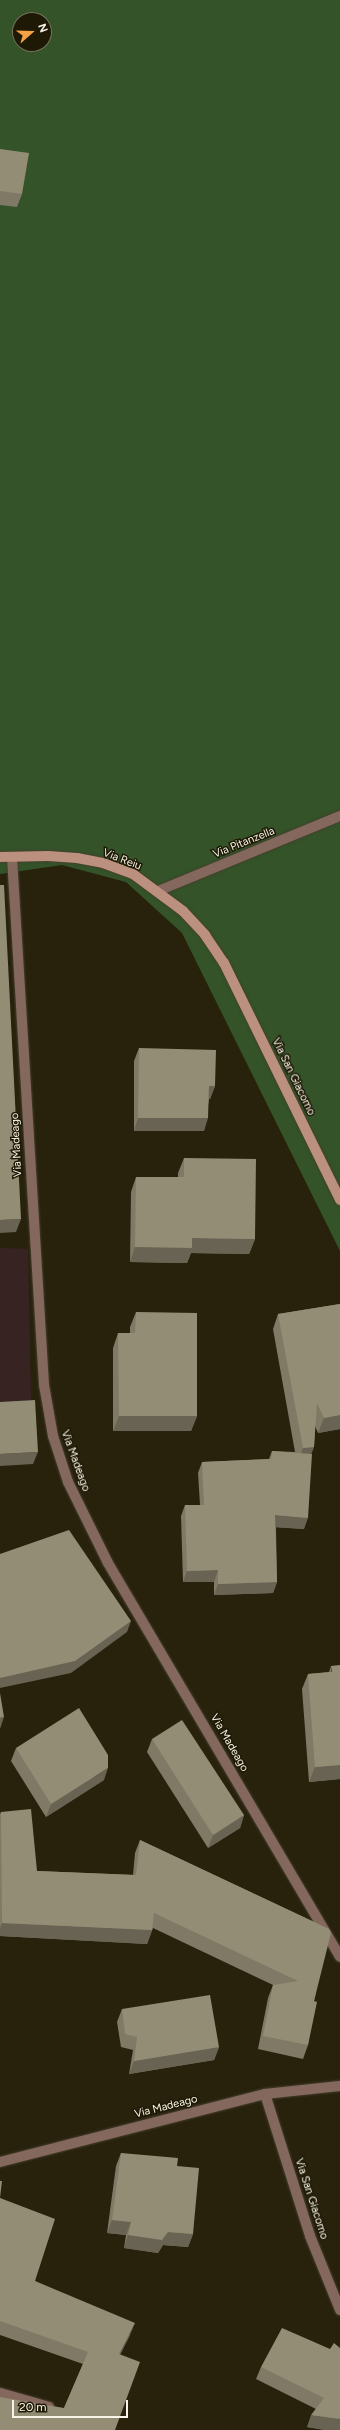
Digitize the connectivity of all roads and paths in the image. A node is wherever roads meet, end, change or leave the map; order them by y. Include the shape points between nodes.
1 (340, 816) edge
2 (12, 856) junction
3 (0, 857) edge
4 (158, 891) junction
5 (224, 963) joint
6 (340, 1200) edge
7 (340, 1957) edge
8 (340, 2086) edge
9 (265, 2094) junction
10 (0, 2162) edge
11 (340, 2310) edge
12 (0, 2393) edge
13 (49, 2407) edge

1 - 4 street, Via Pitanzella
2 - 3 street, Via Reiu
2 - 4 street, Via Reiu via 77,858 103,864 133,874
2 - 7 street, Via Madeago via 44,1385 53,1436 68,1482 108,1563
4 - 5 street, Via Reiu via 183,911
5 - 6 street, Via San Giacomo
8 - 9 street, Via Madeago
9 - 10 street, Via Madeago
9 - 11 street, Via San Giacomo via 310,2236
12 - 13 street

